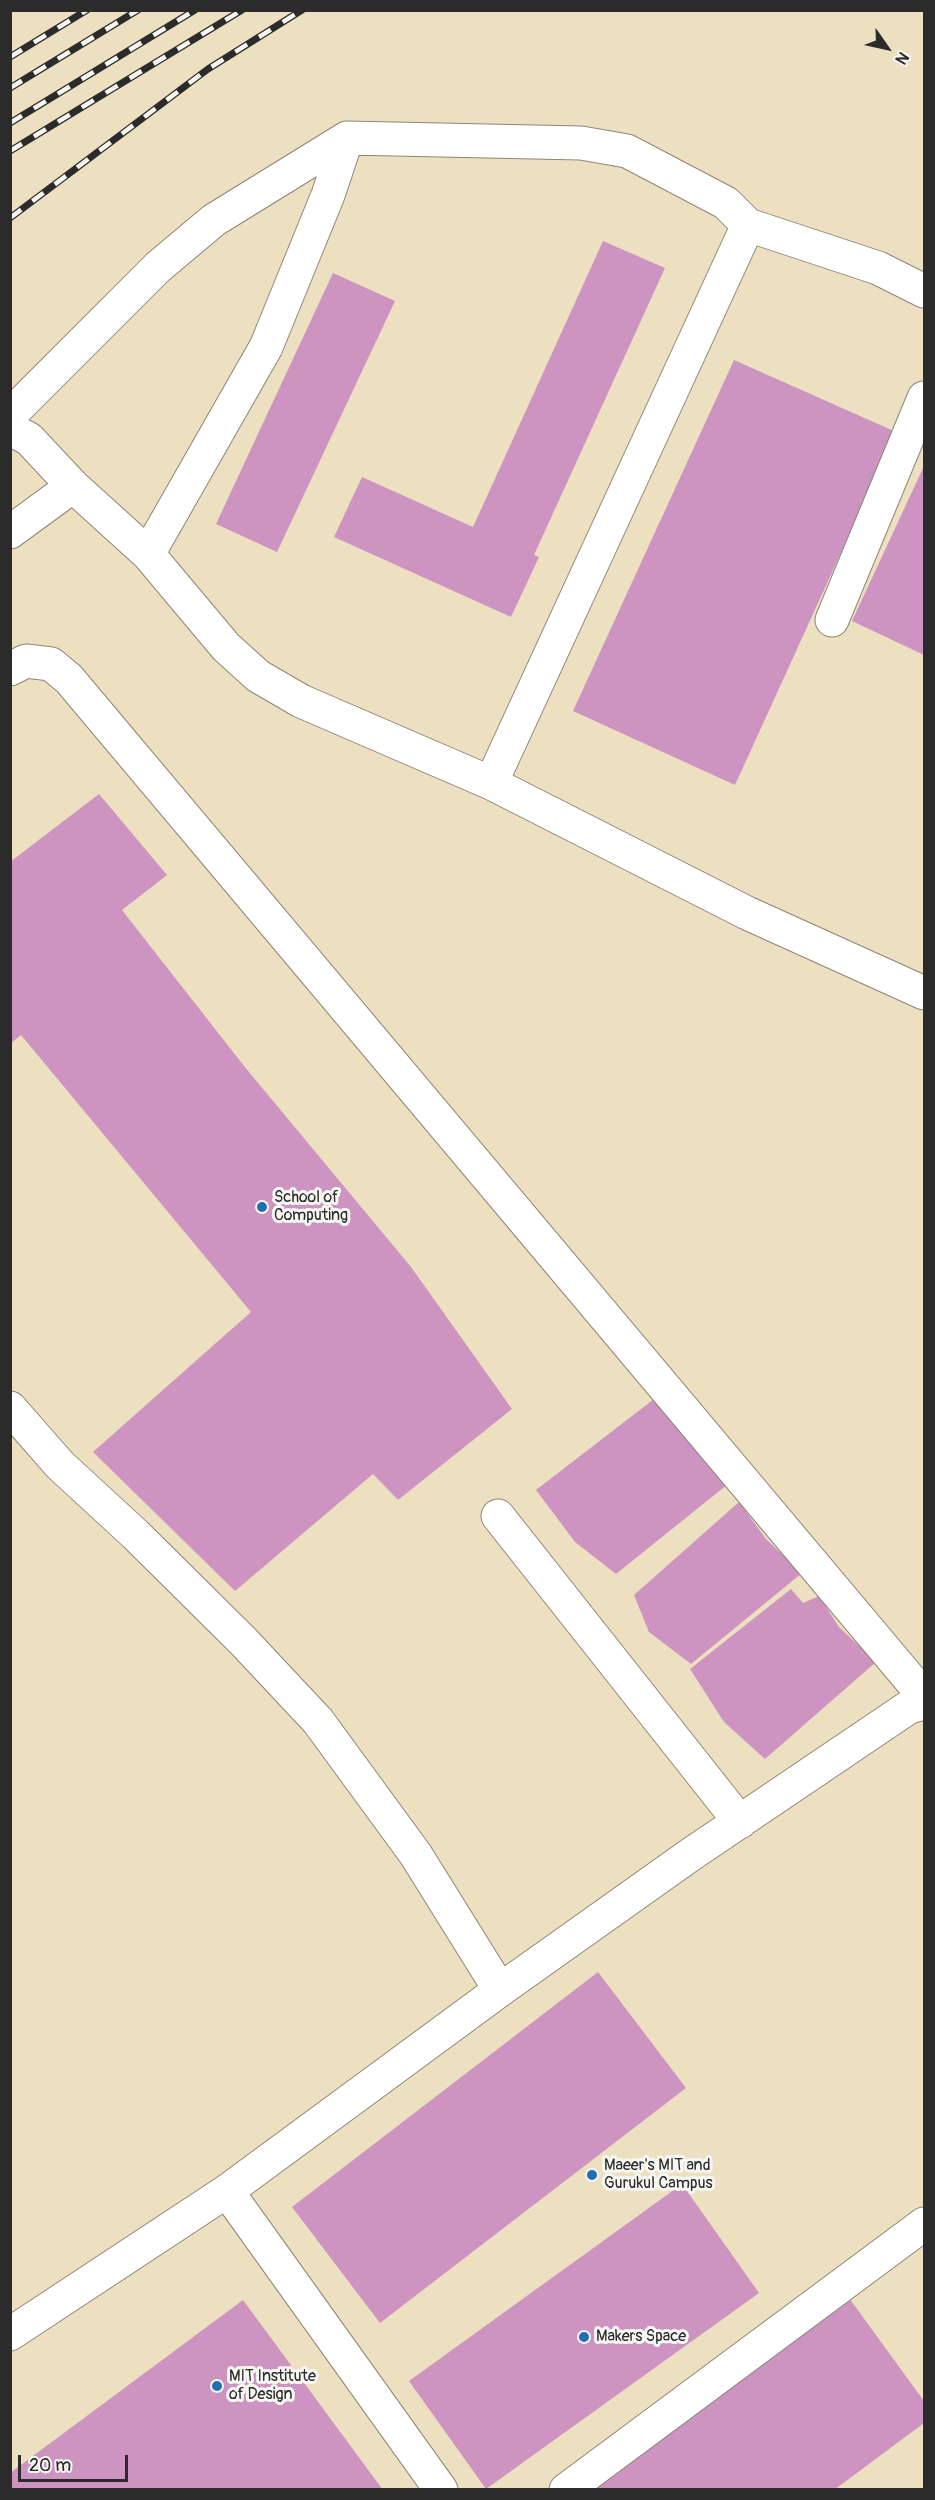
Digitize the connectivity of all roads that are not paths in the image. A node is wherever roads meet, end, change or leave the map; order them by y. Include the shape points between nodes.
1 (347, 138) junction
2 (748, 225) junction
3 (924, 291) edge
4 (924, 398) edge
5 (10, 415) edge
6 (10, 429) edge
7 (72, 486) junction
8 (10, 532) edge
9 (148, 554) junction
10 (832, 620) dead end
11 (10, 669) edge
12 (491, 783) junction
13 (924, 993) edge
14 (10, 1408) edge
15 (498, 1516) dead end
16 (924, 1696) edge
17 (924, 1703) edge
18 (740, 1822) junction
19 (500, 1990) junction
20 (227, 2191) junction
21 (924, 2224) edge
22 (10, 2334) edge
23 (441, 2490) edge
24 (566, 2490) edge

1 - 2 lane via 581,143 627,151 726,203
1 - 5 lane via 214,220 158,267
1 - 9 lane via 266,347
2 - 3 lane via 878,268
2 - 12 lane
4 - 10 lane
6 - 7 lane via 28,439
7 - 8 lane
7 - 9 lane
9 - 12 lane via 226,647 258,676 301,701
11 - 16 lane via 26,661 51,664 69,679
12 - 13 lane via 747,913
14 - 19 lane via 60,1465 210,1608 318,1720 416,1855
15 - 18 lane
17 - 18 lane via 909,1707
18 - 19 lane
19 - 20 lane
20 - 22 lane
20 - 23 lane
21 - 24 lane

